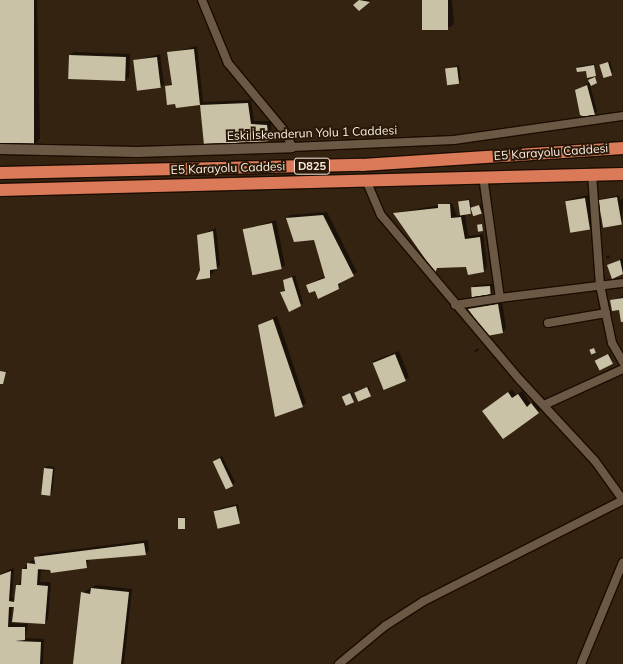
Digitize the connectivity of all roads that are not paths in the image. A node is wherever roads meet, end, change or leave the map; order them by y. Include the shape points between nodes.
1 (202, 0) edge
2 (623, 116) edge
3 (292, 147) junction
4 (623, 148) edge
5 (0, 149) edge
6 (0, 173) edge
7 (592, 174) junction
8 (623, 174) edge
9 (483, 176) junction
10 (366, 180) junction
11 (0, 190) edge
12 (623, 283) edge
13 (600, 285) junction
14 (500, 298) junction
15 (455, 305) junction
16 (606, 313) junction
17 (548, 323) dead end
18 (623, 362) edge
19 (623, 369) edge
20 (544, 405) junction
21 (623, 500) edge
22 (623, 562) edge
23 (339, 664) edge
24 (581, 664) edge

1 - 3 street via 228,63 286,133
2 - 3 street, Eski İskenderun Yolu 1 Caddesi via 454,140
3 - 5 street, Eski İskenderun Yolu 1 Caddesi via 137,152
4 - 6 highway, E5 Karayolu Caddesi / D825 via 362,165
7 - 8 highway, E5 Karayolu Caddesi / D825
7 - 9 highway, E5 Karayolu Caddesi / D825
7 - 13 street
9 - 10 highway, E5 Karayolu Caddesi / D825
9 - 14 street
10 - 11 highway, E5 Karayolu Caddesi / D825
10 - 15 street via 381,215
12 - 13 street
13 - 14 street
13 - 16 street
14 - 15 street
15 - 20 street
16 - 17 street
16 - 18 street via 612,343
19 - 20 street
20 - 21 street via 595,461
21 - 23 street via 424,601
22 - 24 street

